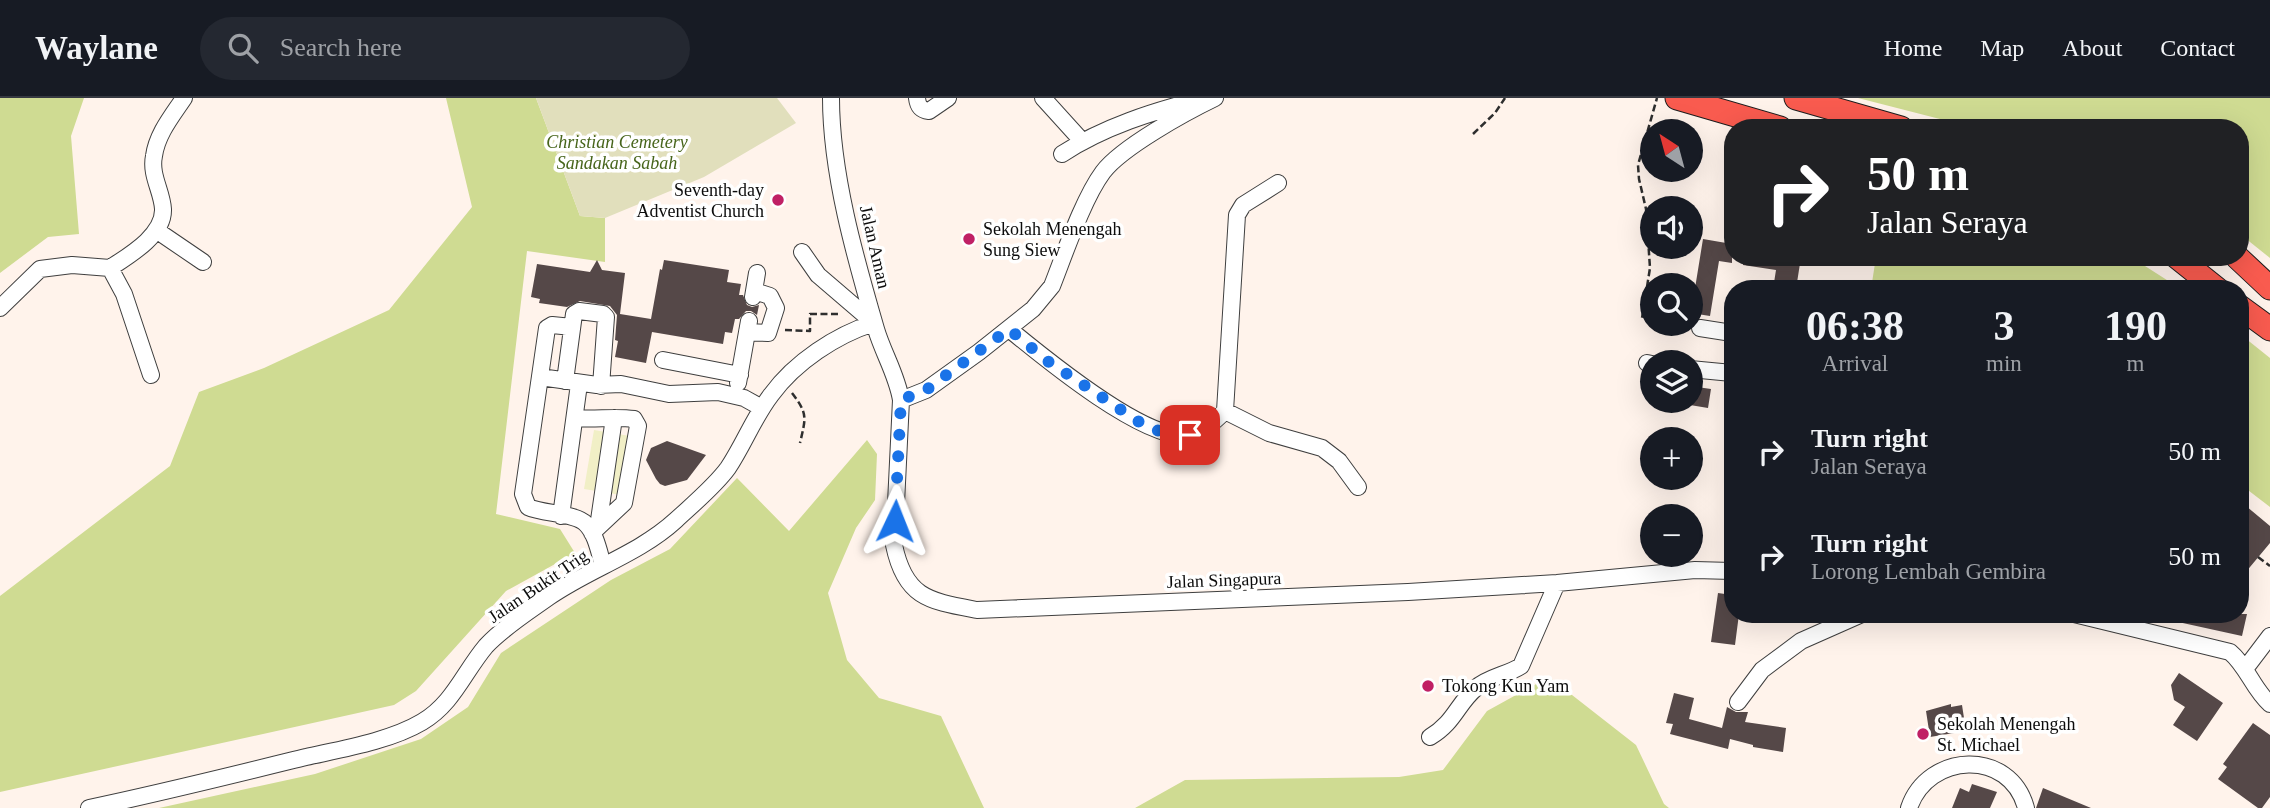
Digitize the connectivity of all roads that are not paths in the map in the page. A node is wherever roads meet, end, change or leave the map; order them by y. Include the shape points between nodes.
1 (184, 98) edge
2 (831, 98) edge
3 (917, 98) edge
4 (948, 98) edge
5 (1043, 98) edge
6 (1206, 98) edge
7 (1215, 98) edge
8 (1677, 98) edge
9 (1796, 98) edge
10 (1749, 119) edge
11 (1870, 119) edge
12 (1082, 141) junction
13 (1062, 154) dead end
14 (1278, 183) dead end
15 (156, 230) junction
16 (802, 252) dead end
17 (203, 262) dead end
18 (2188, 266) edge
19 (2247, 266) edge
20 (110, 268) junction
21 (757, 273) dead end
22 (2206, 280) edge
23 (2270, 288) edge
24 (0, 308) edge
25 (2249, 314) edge
26 (874, 323) junction
27 (572, 327) junction
28 (1703, 328) edge
29 (1009, 329) junction
30 (2270, 329) edge
31 (1724, 332) edge
32 (663, 360) dead end
33 (1703, 370) edge
34 (1724, 372) edge
35 (151, 375) dead end
36 (740, 375) junction
37 (540, 377) junction
38 (572, 382) junction
39 (601, 386) junction
40 (736, 396) junction
41 (901, 400) junction
42 (762, 408) junction
43 (1224, 411) junction
44 (575, 418) junction
45 (614, 418) junction
46 (1359, 487) dead end
47 (561, 516) junction
48 (595, 530) junction
49 (603, 565) junction
50 (1724, 571) edge
51 (1557, 583) junction
52 (1842, 623) edge
53 (2111, 623) edge
54 (2270, 636) edge
55 (2245, 670) junction
56 (1738, 702) dead end
57 (2270, 704) edge
58 (1430, 737) dead end
59 (89, 808) edge
60 (1909, 808) edge
61 (2026, 808) edge

1 - 15 street via 153,156 153,175 163,208
2 - 26 street, Jalan Aman via 835,165
3 - 4 street via 922,110 929,111
5 - 12 street
6 - 12 street via 1169,107
7 - 29 street via 1115,158 1093,189 1052,286
8 - 10 highway
9 - 11 highway
12 - 13 street
14 - 43 street via 1243,205 1234,225
15 - 17 street
15 - 20 street
16 - 26 street via 824,281
18 - 22 highway
19 - 23 highway
20 - 24 street via 72,265 40,269
20 - 35 street via 124,294
21 - 36 street via 753,294 770,296 776,304 768,333 748,326
25 - 30 highway
26 - 41 street, Jalan Aman
26 - 42 street, Jalan Bukit Trig via 838,337 783,382
27 - 37 street via 547,328
27 - 38 street
27 - 39 street via 576,312 606,317
28 - 31 street
29 - 41 street via 926,390
29 - 43 street via 1046,360 1147,427 1190,435 1212,424
32 - 36 street
33 - 34 street
36 - 40 street
37 - 38 street
37 - 47 street via 524,501 539,512
38 - 39 street
38 - 44 street
39 - 40 street
40 - 42 street
41 - 51 street, Jalan Singapura via 894,545 905,579 935,602 977,610
42 - 49 street, Jalan Bukit Trig via 715,482 648,542
43 - 46 street via 1269,433 1322,448
44 - 45 street
44 - 47 street
45 - 48 street
45 - 48 street via 634,419 638,426 627,496
47 - 48 street via 578,518
48 - 49 street
49 - 59 street, Jalan Bukit Trig via 506,628 476,658 454,694 421,723 330,752
50 - 51 street, Jalan Singapura
51 - 58 street via 1521,666 1484,681 1444,728
52 - 56 street via 1801,641 1762,670
53 - 55 street via 2230,652
54 - 55 street
55 - 57 street
60 - 61 street via 1925,780 1963,764 2001,774 2015,786

